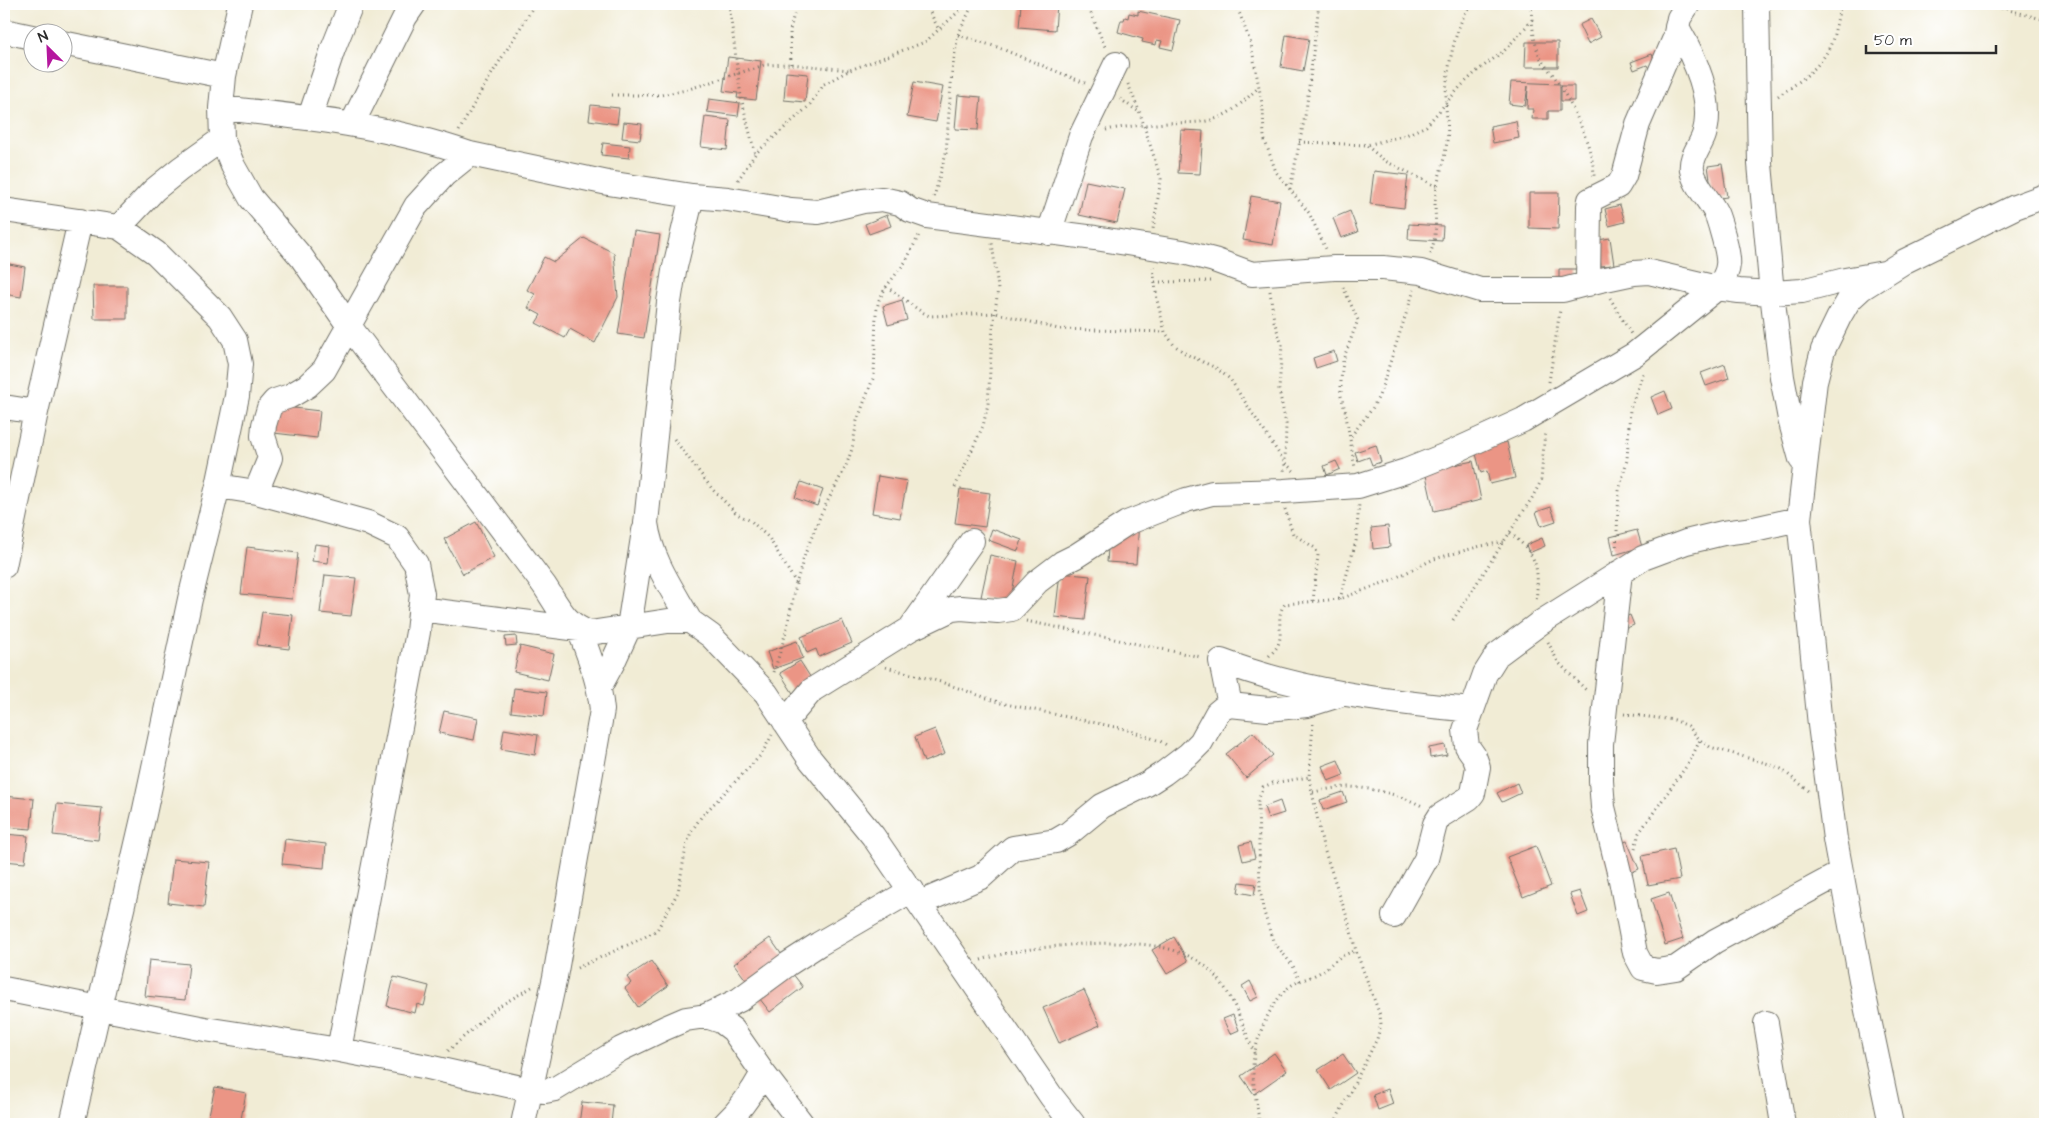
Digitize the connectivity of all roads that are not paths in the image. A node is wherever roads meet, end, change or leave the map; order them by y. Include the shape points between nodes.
1 (240, 4) edge
2 (351, 4) edge
3 (414, 4) edge
4 (1757, 4) edge
5 (1681, 13) edge
6 (4, 31) edge
7 (22, 35) edge
8 (72, 45) edge
9 (1116, 64) road end
10 (224, 76) junction
11 (221, 108) junction
12 (310, 118) junction
13 (352, 124) junction
14 (222, 139) junction
15 (460, 150) junction
16 (692, 196) junction
17 (2045, 196) edge
18 (4, 210) edge
19 (80, 221) junction
20 (118, 227) junction
21 (1049, 233) junction
22 (1884, 274) junction
23 (1594, 282) junction
24 (1717, 288) junction
25 (1772, 293) junction
26 (349, 326) junction
27 (4, 407) edge
28 (36, 412) junction
29 (1804, 470) junction
30 (218, 486) junction
31 (256, 492) junction
32 (1799, 519) junction
33 (646, 523) junction
34 (972, 541) dead end
35 (4, 566) edge
36 (1620, 572) junction
37 (420, 609) junction
38 (690, 621) junction
39 (629, 628) junction
40 (578, 629) junction
41 (910, 629) junction
42 (600, 686) junction
43 (1342, 694) junction
44 (1230, 704) junction
45 (1472, 710) junction
46 (785, 722) junction
47 (1841, 873) junction
48 (916, 897) junction
49 (1394, 916) dead end
50 (4, 989) edge
51 (99, 1008) junction
52 (706, 1016) junction
53 (1766, 1022) dead end
54 (339, 1050) junction
55 (763, 1073) junction
56 (530, 1090) junction
57 (72, 1124) edge
58 (524, 1124) edge
59 (725, 1124) edge
60 (802, 1124) edge
61 (1073, 1124) edge
62 (1783, 1124) edge
63 (1891, 1124) edge

1 - 10 street
2 - 12 street
3 - 13 street
4 - 25 street via 1760,164
5 - 23 street via 1675,38 1638,124 1624,176 1618,186 1590,200 1588,206
5 - 24 street via 1705,96 1707,122 1704,136 1691,161 1696,181 1716,214 1728,254 1725,278
6 - 7 street
8 - 10 street
9 - 21 street via 1080,136
10 - 11 street
11 - 12 street
11 - 14 street
12 - 13 street
13 - 15 street
14 - 20 street via 154,190
14 - 26 street via 232,166 251,198 302,258
15 - 16 street via 608,183
15 - 26 street via 444,175 416,206
16 - 21 street via 818,212 863,200 882,199 900,203 927,216
16 - 33 street via 669,302
17 - 22 street via 2014,207
18 - 19 street
19 - 20 street
19 - 28 street
20 - 30 street via 156,253 220,317 234,340 240,364 237,396
21 - 23 street via 1182,252 1252,274 1384,268 1422,272 1480,290 1563,290
22 - 25 street via 1802,291
22 - 29 street via 1849,300 1823,350 1815,381
23 - 24 street via 1649,272
24 - 25 street
24 - 41 street via 1641,349 1582,387 1523,420 1446,455 1358,486 1212,494 1186,500 1127,523 1050,571 1015,607 1006,611 952,609
25 - 29 street via 1790,419
26 - 31 street via 324,370 307,386 275,401 269,408 263,436 270,458
26 - 40 street via 568,621
27 - 28 street
28 - 35 street
29 - 32 street
30 - 31 street
30 - 51 street
31 - 37 street via 368,523 397,537 416,564 422,594
32 - 36 street via 1686,542 1643,558
32 - 47 street via 1820,725
33 - 38 street via 653,555
33 - 39 street
34 - 41 street
36 - 45 street via 1538,624 1497,655 1485,674
36 - 47 street via 1601,744 1601,781 1603,807 1635,953 1643,968 1657,971 1676,968 1715,941
37 - 40 street
37 - 54 street
38 - 39 street via 668,621
38 - 46 street via 711,636 766,693
39 - 40 street via 590,633
39 - 42 street
40 - 42 street
41 - 46 street via 824,680
42 - 56 street via 602,710 556,977
43 - 44 street via 1314,704 1268,708
43 - 44 street via 1258,675 1221,661
43 - 45 street
44 - 48 street via 1216,713 1201,742 1181,760 1147,784 1102,806 1068,834 1056,841 1013,848 981,877
45 - 49 street via 1465,730 1467,746 1478,766 1475,787 1469,798 1440,816 1426,859
46 - 48 street
47 - 63 street
48 - 52 street via 819,944 739,1000
48 - 61 street
50 - 51 street
51 - 54 street
51 - 57 street
52 - 55 street via 721,1020 733,1030
52 - 56 street via 686,1019 648,1036 554,1089
53 - 62 street
54 - 56 street
55 - 59 street via 751,1095
55 - 60 street
56 - 58 street

